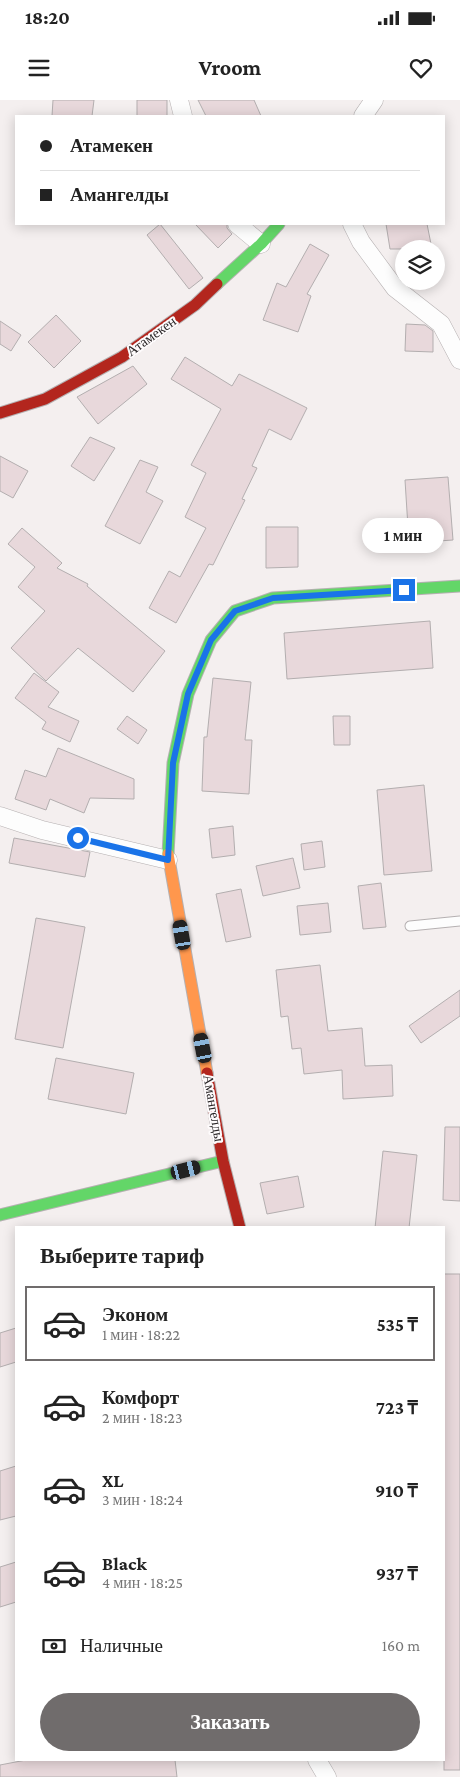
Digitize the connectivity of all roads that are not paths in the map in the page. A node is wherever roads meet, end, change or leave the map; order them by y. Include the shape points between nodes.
1 (179, 100) edge
2 (374, 100) edge
3 (183, 115) edge
4 (364, 115) edge
5 (238, 225) edge
6 (278, 225) edge
7 (352, 225) edge
8 (262, 244) junction
9 (460, 360) edge
10 (0, 413) edge
11 (460, 586) edge
12 (0, 816) edge
13 (168, 860) junction
14 (460, 921) edge
15 (410, 926) dead end
16 (223, 1161) junction
17 (0, 1215) edge
18 (239, 1226) edge
19 (319, 1761) edge
20 (327, 1777) edge

1 - 3 street
2 - 4 street
5 - 8 street
6 - 8 street, Атамекен
7 - 9 street via 395,288 440,324
8 - 10 street, Атамекен via 195,304 122,357 45,399
11 - 13 street, Амангелды via 273,598 235,611 211,640 188,694 173,763
12 - 13 street via 42,830
13 - 16 street, Амангелды
14 - 15 lane
16 - 17 street, Амангелды
16 - 18 street, Амангелды
19 - 20 street

